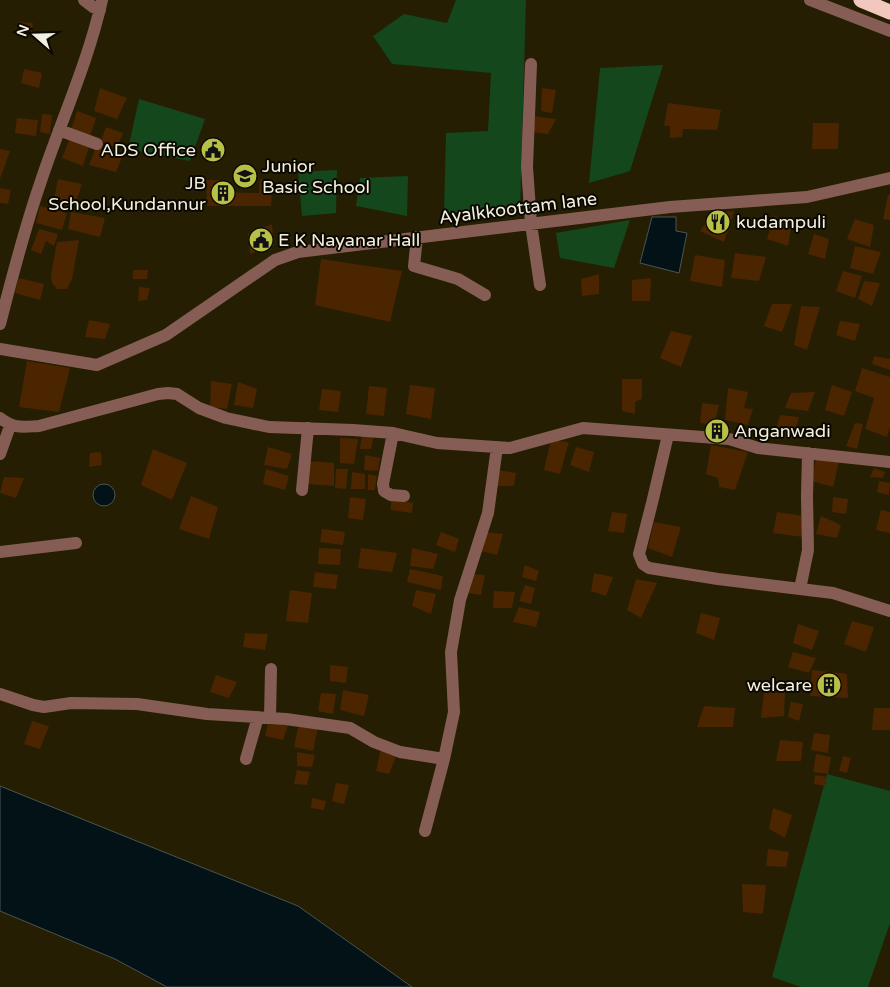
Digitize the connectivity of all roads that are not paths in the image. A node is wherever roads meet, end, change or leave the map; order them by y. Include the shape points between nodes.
1 (84, 0) edge
2 (810, 0) edge
3 (860, 0) edge
4 (101, 5) edge
5 (890, 12) edge
6 (890, 31) edge
7 (531, 64) dead end
8 (59, 130) junction
9 (96, 144) dead end
10 (890, 178) edge
11 (531, 224) junction
12 (417, 237) junction
13 (540, 285) dead end
14 (485, 295) dead end
15 (0, 324) edge
16 (0, 350) edge
17 (5, 422) edge
18 (308, 428) junction
19 (393, 433) junction
20 (668, 435) junction
21 (497, 447) junction
22 (808, 453) junction
23 (0, 454) edge
24 (890, 462) edge
25 (302, 490) dead end
26 (404, 496) dead end
27 (76, 544) dead end
28 (0, 552) edge
29 (800, 589) junction
30 (890, 611) edge
31 (271, 669) dead end
32 (0, 694) edge
33 (264, 718) junction
34 (246, 759) dead end
35 (444, 759) junction
36 (425, 831) dead end

1 - 4 street via 93,7
2 - 6 street
3 - 5 highway
4 - 8 street via 95,31
7 - 11 street via 528,167
8 - 9 street
8 - 15 street via 39,184
10 - 11 street, Ayalkkoottam lane via 807,197 670,207
11 - 12 street, Ayalkkoottam lane
11 - 13 street
12 - 14 street via 414,266 458,278
12 - 16 street, Ayalkkoottam lane via 298,252 275,260 166,334 97,364
17 - 18 street via 23,427 39,426 168,393 177,394 199,408 226,418 269,427
17 - 23 street
18 - 19 street
18 - 25 street
19 - 21 street via 437,443
19 - 26 street via 384,491
20 - 21 street via 583,428 510,448
20 - 22 street via 729,439 758,448
20 - 29 street via 639,554 643,564 659,570
21 - 35 street via 488,513 460,600 451,652 454,712
22 - 24 street
22 - 29 street via 808,550
27 - 28 street
29 - 30 street via 833,593
31 - 33 street
32 - 33 street via 44,707 71,703 137,704
33 - 34 street
33 - 35 street via 350,728 400,752
35 - 36 street

